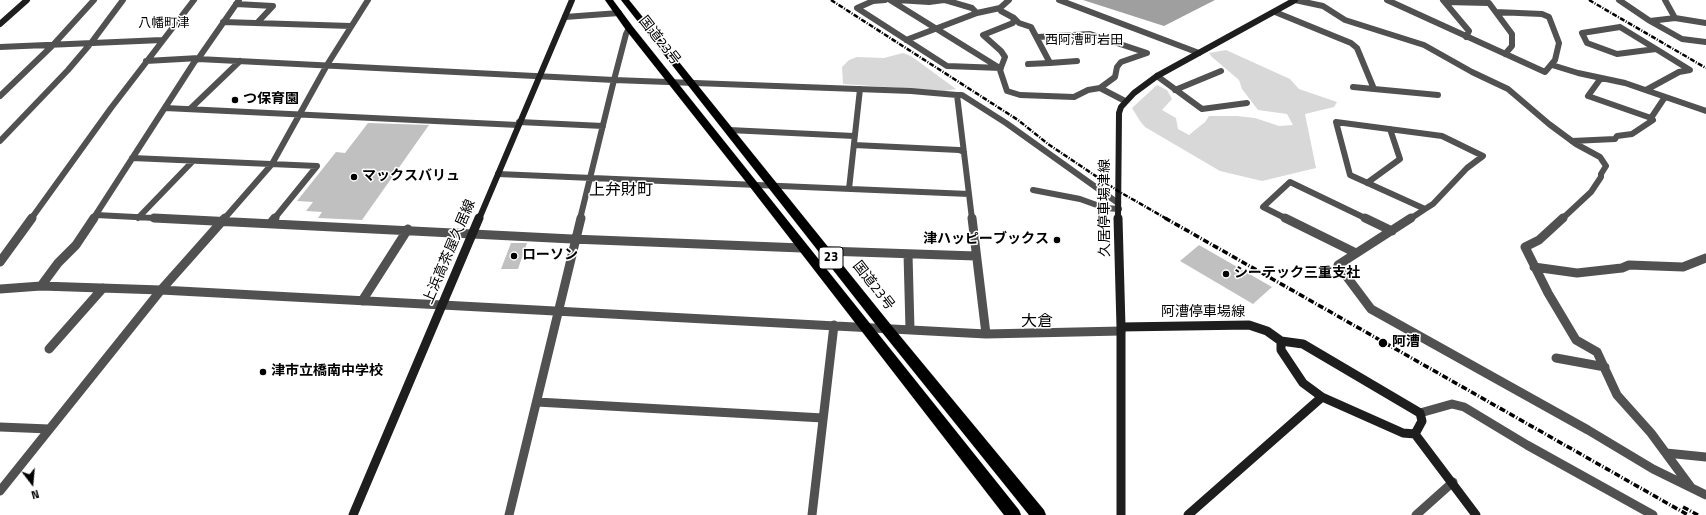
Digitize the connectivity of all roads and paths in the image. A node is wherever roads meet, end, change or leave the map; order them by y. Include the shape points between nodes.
1 (27, 0) edge
2 (94, 0) edge
3 (123, 0) edge
4 (194, 0) edge
5 (368, 0) edge
6 (572, 0) edge
7 (609, 0) edge
8 (625, 0) edge
9 (885, 0) edge
10 (890, 0) edge
11 (897, 0) edge
12 (944, 0) edge
13 (1009, 0) edge
14 (1059, 0) edge
15 (1295, 0) edge
16 (1387, 0) edge
17 (1619, 0) edge
18 (1665, 0) edge
19 (1444, 1) edge
20 (237, 2) edge
21 (1000, 8) junction
22 (1274, 12) junction
23 (1496, 12) junction
24 (619, 13) junction
25 (977, 13) junction
26 (565, 17) junction
27 (1014, 18) junction
28 (1675, 18) junction
29 (1650, 21) junction
30 (223, 22) junction
31 (257, 23) junction
32 (1706, 23) edge
33 (0, 24) edge
34 (351, 26) junction
35 (629, 28) junction
36 (936, 28) junction
37 (1038, 37) junction
38 (1466, 37) junction
39 (162, 40) junction
40 (906, 40) junction
41 (1706, 42) edge
42 (91, 43) junction
43 (53, 45) junction
44 (0, 47) edge
45 (1656, 49) junction
46 (1199, 53) junction
47 (1505, 54) junction
48 (198, 59) junction
49 (146, 61) junction
50 (240, 61) junction
51 (1077, 61) dead end
52 (1050, 63) junction
53 (1028, 64) dead end
54 (1552, 64) junction
55 (327, 65) junction
56 (1001, 68) junction
57 (1221, 71) dead end
58 (1157, 76) junction
59 (540, 77) junction
60 (1601, 78) junction
61 (614, 80) junction
62 (672, 82) junction
63 (691, 82) junction
64 (1353, 87) dead end
65 (1100, 88) junction
66 (860, 89) junction
67 (1374, 89) junction
68 (1175, 90) junction
69 (1646, 90) junction
70 (957, 94) junction
71 (1438, 95) dead end
72 (0, 96) edge
73 (1665, 97) junction
74 (1124, 101) junction
75 (1247, 103) dead end
76 (166, 108) junction
77 (190, 109) junction
78 (1706, 111) edge
79 (300, 114) junction
80 (1651, 118) junction
81 (519, 124) junction
82 (603, 126) junction
83 (1390, 129) junction
84 (729, 130) junction
85 (854, 136) junction
86 (0, 141) edge
87 (1572, 141) junction
88 (854, 145) junction
89 (964, 152) junction
90 (132, 158) junction
91 (193, 161) junction
92 (272, 164) junction
93 (498, 174) junction
94 (591, 178) junction
95 (1367, 183) junction
96 (754, 184) junction
97 (773, 185) junction
98 (849, 189) junction
99 (1033, 190) dead end
100 (969, 194) junction
101 (1118, 206) junction
102 (1425, 209) junction
103 (96, 215) junction
104 (138, 218) junction
105 (221, 222) junction
106 (270, 224) junction
107 (408, 229) junction
108 (1392, 231) junction
109 (472, 233) junction
110 (577, 238) junction
111 (802, 248) junction
112 (826, 251) junction
113 (1356, 253) junction
114 (908, 254) junction
115 (976, 256) junction
116 (1706, 258) edge
117 (0, 262) edge
118 (1534, 267) junction
119 (41, 286) junction
120 (103, 288) junction
121 (0, 289) edge
122 (161, 290) junction
123 (362, 301) junction
124 (442, 305) junction
125 (559, 311) junction
126 (834, 325) junction
127 (864, 326) junction
128 (886, 328) junction
129 (910, 329) junction
130 (1121, 329) junction
131 (986, 334) junction
132 (1281, 341) junction
133 (49, 349) dead end
134 (1556, 358) dead end
135 (1605, 367) junction
136 (1322, 397) junction
137 (537, 402) junction
138 (1420, 413) junction
139 (823, 418) junction
140 (0, 427) edge
141 (49, 429) junction
142 (1415, 434) junction
143 (1666, 453) junction
144 (1706, 457) edge
145 (1453, 482) junction
146 (1690, 486) junction
147 (0, 491) edge
148 (1706, 495) edge
149 (353, 515) edge
150 (509, 515) edge
151 (812, 515) edge
152 (1012, 515) edge
153 (1038, 515) edge
154 (1121, 515) edge
155 (1188, 515) edge
156 (1416, 515) edge
157 (1476, 515) edge
158 (1653, 515) edge

1 - 33 main road
2 - 43 street
3 - 42 street
4 - 39 street
5 - 34 street
6 - 26 main road, 上浜高茶屋久居線
7 - 24 highway, 国道23号 / 23
8 - 63 highway, 国道23号 / 23
9 - 40 street via 873,1 857,8
10 - 36 street
11 - 12 street
12 - 25 street via 972,8
13 - 21 street
14 - 46 street
15 - 22 main road
15 - 87 street via 1323,6 1345,20 1424,45 1508,90
16 - 38 street
17 - 29 street
18 - 28 street
19 - 23 street via 1489,3
19 - 38 street via 1469,31
20 - 30 street
20 - 31 street via 273,6
21 - 25 street
21 - 27 street
22 - 46 main road
22 - 67 street via 1357,48
23 - 47 street via 1512,34 1512,46
23 - 54 street via 1542,14 1548,17 1560,44
24 - 26 street
24 - 35 highway, 国道23号 / 23
25 - 36 street
26 - 59 main road, 上浜高茶屋久居線
27 - 37 street via 1019,23 1031,27
27 - 56 street via 1013,23 983,35 1004,54 1005,62
28 - 29 street
28 - 32 street
29 - 41 street via 1682,38
30 - 31 street
30 - 48 street
31 - 34 street
34 - 55 street
35 - 61 street
35 - 62 highway, 国道23号 / 23
36 - 40 street
36 - 56 street
37 - 52 street
37 - 65 street via 1090,34 1146,52 1121,62 1115,77
38 - 47 street
39 - 42 street
39 - 49 street
40 - 56 street via 947,66
42 - 43 street
42 - 86 street
43 - 44 street
43 - 72 street
45 - 45 street via 1620,27 1582,33 1587,43 1618,54
45 - 69 street via 1690,70 1679,72
46 - 58 main road
47 - 54 street via 1540,71 1545,72
48 - 49 street
48 - 50 street
48 - 76 street
49 - 117 street
50 - 55 street
50 - 77 street
51 - 52 street
52 - 53 street
54 - 60 street
55 - 59 street
55 - 79 street
56 - 65 street via 1007,91 1020,95 1074,97 1088,90
57 - 68 street
58 - 68 street
58 - 74 main road
59 - 61 street
59 - 81 main road, 上浜高茶屋久居線
60 - 69 street
60 - 80 street via 1588,96
61 - 62 street
61 - 82 street
62 - 63 street
62 - 96 highway, 国道23号 / 23
63 - 66 street
63 - 84 highway, 国道23号 / 23
64 - 67 street
65 - 74 street
66 - 70 street
66 - 85 street
67 - 71 street
68 - 75 street via 1202,109
69 - 73 street
70 - 89 street
70 - 101 street via 1072,168
73 - 78 street
73 - 80 street
74 - 101 main road, 久居停車場津線 via 1119,113
76 - 77 street
76 - 90 street
77 - 79 street
79 - 81 street
79 - 92 street
80 - 87 street via 1653,120 1632,134 1617,136 1615,139
81 - 82 street
81 - 93 main road, 上浜高茶屋久居線
82 - 94 street
83 - 95 street via 1400,159
83 - 95 street via 1336,122 1350,175
83 - 102 street via 1442,136 1483,156
84 - 85 street
84 - 97 highway, 国道23号 / 23
85 - 88 street
87 - 118 street via 1600,158 1606,166 1591,192 1539,240 1525,248
88 - 89 street
88 - 98 street
89 - 100 street
90 - 91 street
90 - 103 street
91 - 92 street
91 - 104 street
92 - 105 street
92 - 106 street via 317,166
93 - 94 street
93 - 109 main road, 上浜高茶屋久居線
94 - 96 street
94 - 110 street
95 - 102 street
96 - 97 street
96 - 111 highway, 国道23号 / 23
97 - 98 street
97 - 112 highway, 国道23号 / 23
98 - 100 street
99 - 101 street via 1073,197 1105,208
100 - 115 street
101 - 130 main road, 久居停車場津線
102 - 108 street
103 - 104 street
103 - 119 street via 76,245 58,263
104 - 105 street
105 - 106 street
105 - 122 street
106 - 107 street
107 - 109 street
107 - 123 street
108 - 113 street
108 - 113 street via 1290,182 1262,206
109 - 110 street
109 - 124 main road, 上浜高茶屋久居線
110 - 111 street
110 - 125 street
111 - 127 highway, 国道23号 / 23
112 - 114 street
112 - 128 highway, 国道23号 / 23
113 - 146 street via 1338,265 1371,309 1653,469
114 - 115 street
114 - 129 street
115 - 131 street
116 - 118 street via 1683,266 1629,265 1577,273
118 - 135 street via 1576,340 1597,352
119 - 120 street
119 - 121 street
120 - 122 street
120 - 133 street
122 - 123 street
122 - 141 street
123 - 124 street
124 - 125 street
124 - 149 main road, 上浜高茶屋久居線
125 - 126 street
125 - 137 street
126 - 127 street
126 - 139 street
127 - 128 street
127 - 152 highway, 国道23号 / 23
128 - 129 street
128 - 153 highway, 国道23号 / 23
129 - 131 street
130 - 131 street
130 - 132 main road, 阿漕停車場線 via 1249,325 1267,331
130 - 154 main road, 久居停車場津線
132 - 136 main road via 1281,350 1303,383
132 - 138 main road via 1303,344
134 - 135 street
135 - 143 street via 1617,395
136 - 142 main road via 1403,433
136 - 155 main road
137 - 139 street
137 - 150 street
138 - 142 main road via 1422,421
138 - 158 street via 1452,404 1464,407
139 - 151 street
140 - 141 street
141 - 147 street
142 - 145 main road
143 - 144 street
143 - 146 street
145 - 156 street
145 - 157 main road
146 - 148 street

